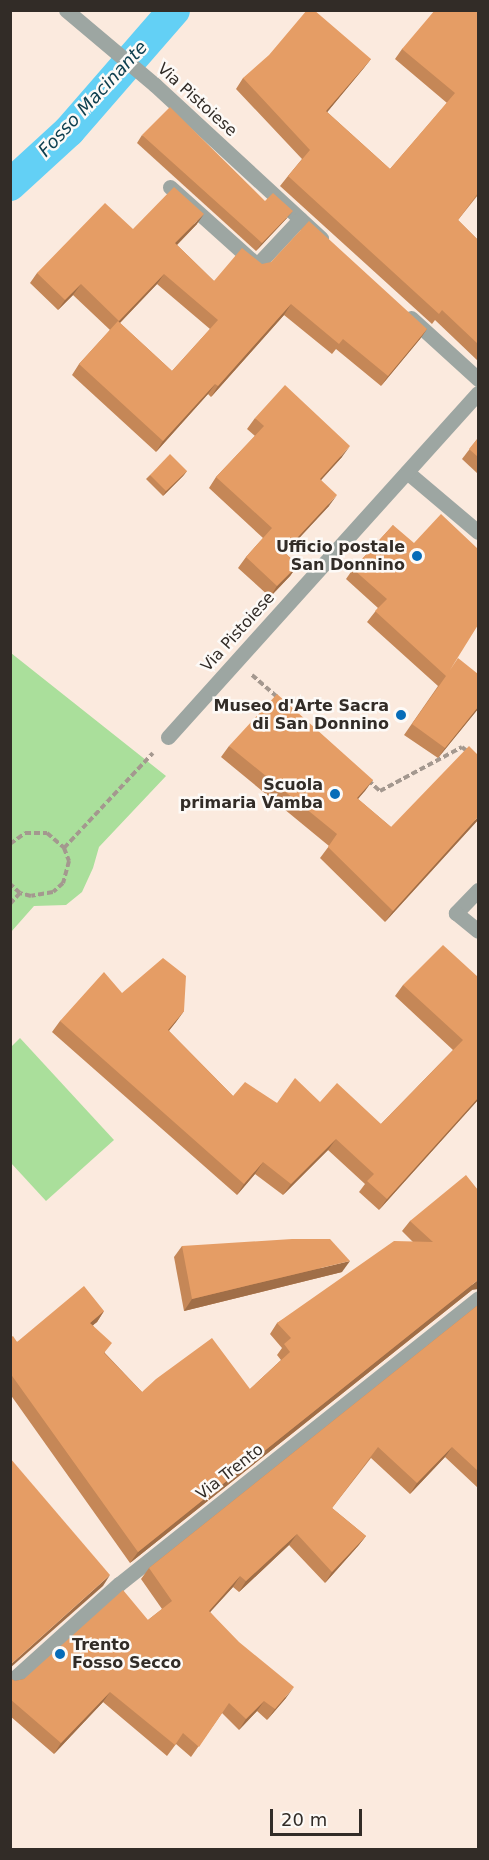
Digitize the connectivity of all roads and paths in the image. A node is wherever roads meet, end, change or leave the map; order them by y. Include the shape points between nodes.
1 (70, 14) edge
2 (170, 187) edge
3 (300, 219) junction
4 (334, 250) edge
5 (403, 311) edge
6 (478, 379) edge
7 (478, 393) edge
8 (407, 472) junction
9 (478, 532) edge
10 (237, 660) junction
11 (279, 699) edge
12 (168, 737) joint
13 (470, 753) edge
14 (363, 776) edge
15 (10, 844) edge
16 (64, 848) junction
17 (10, 884) edge
18 (478, 890) edge
19 (20, 893) junction
20 (10, 904) edge
21 (478, 931) edge
22 (478, 1298) edge
23 (10, 1682) edge

1 - 3 street, Via Pistoiese via 155,85
2 - 3 street via 257,265
3 - 4 street, Via Pistoiese
5 - 6 street
7 - 8 street, Via Pistoiese
8 - 9 street
8 - 10 street, Via Pistoiese
10 - 11 path
10 - 12 street, Via Pistoiese
12 - 16 path
13 - 14 path via 462,747 380,791
15 - 16 path via 26,833 37,832 57,839
16 - 19 path via 69,861 63,883 43,896
17 - 19 path
18 - 21 street via 456,914
19 - 20 path
22 - 23 street, Via Trento via 119,1584

